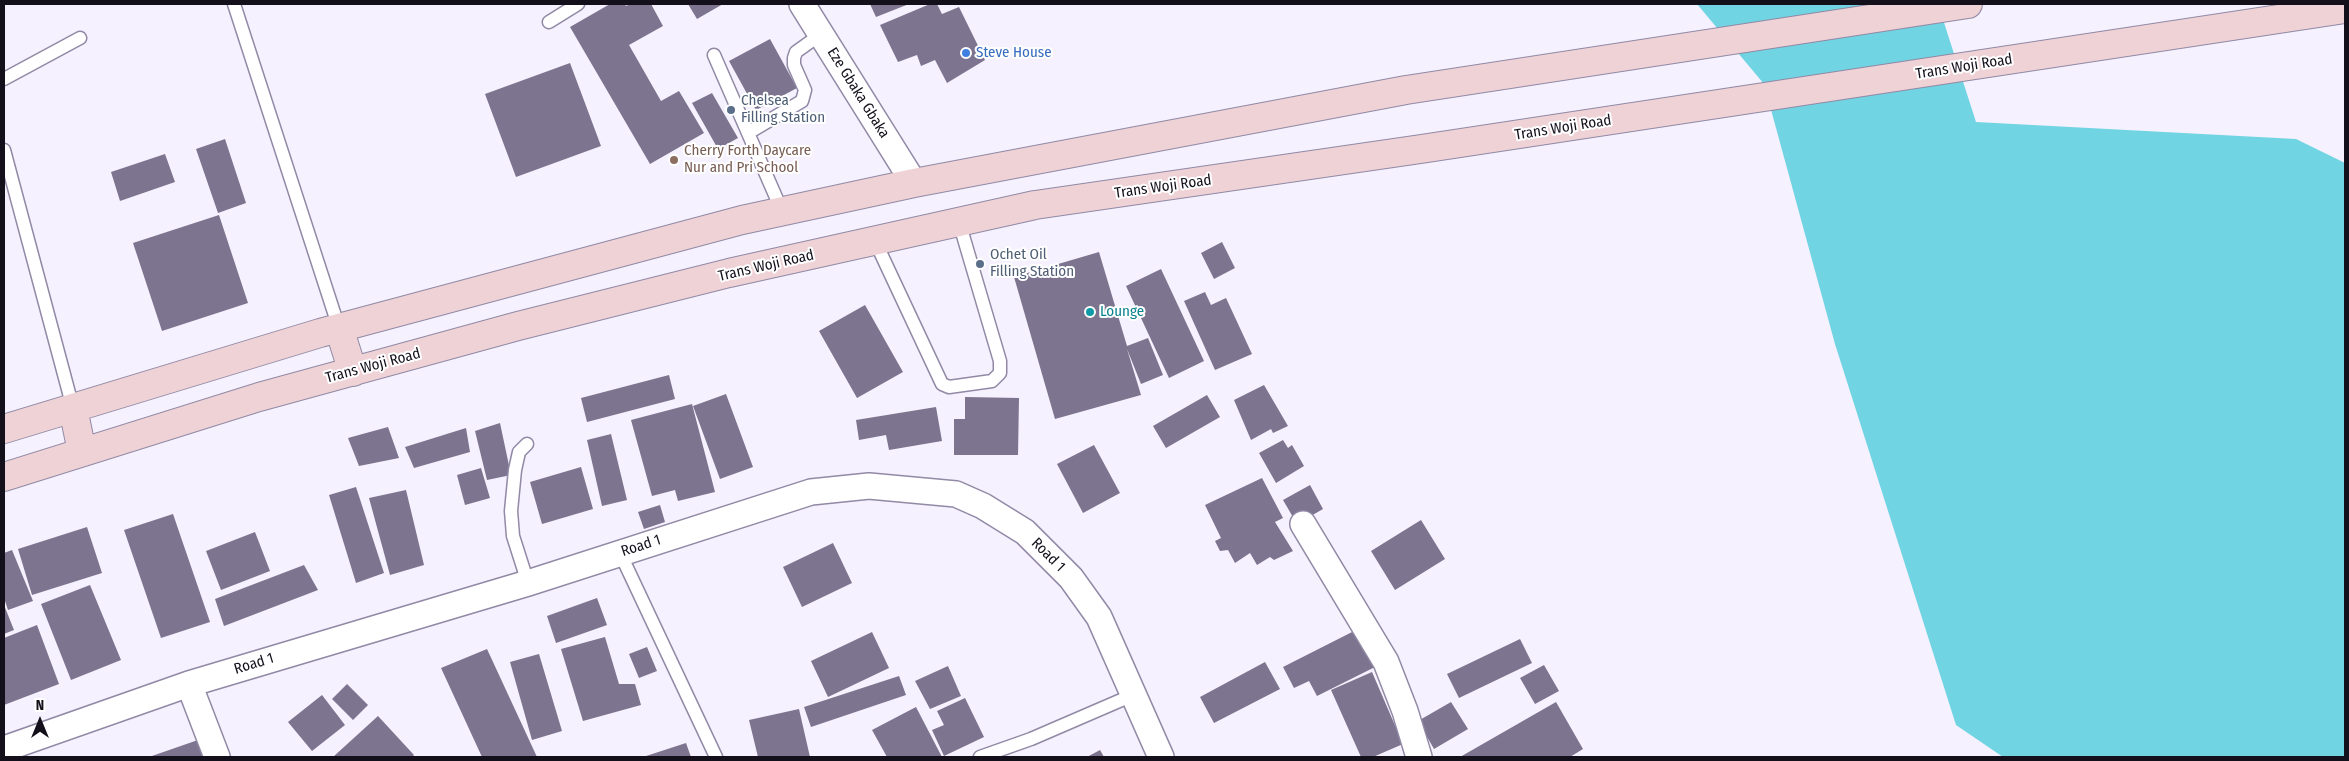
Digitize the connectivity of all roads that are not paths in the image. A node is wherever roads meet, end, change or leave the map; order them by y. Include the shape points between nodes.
1 (234, 4) edge
2 (578, 4) edge
3 (802, 4) edge
4 (1968, 4) edge
5 (2345, 9) edge
6 (549, 22) dead end
7 (821, 34) junction
8 (80, 38) dead end
9 (714, 55) dead end
10 (4, 79) edge
11 (748, 133) junction
12 (4, 150) edge
13 (914, 182) junction
14 (782, 211) junction
15 (959, 222) junction
16 (875, 241) junction
17 (339, 328) junction
18 (353, 372) junction
19 (73, 408) junction
20 (4, 429) edge
21 (527, 444) dead end
22 (82, 452) junction
23 (4, 476) edge
24 (1303, 524) dead end
25 (620, 553) junction
26 (528, 583) junction
27 (189, 684) junction
28 (1134, 695) junction
29 (4, 749) edge
30 (217, 757) edge
31 (716, 757) edge
32 (980, 757) edge
33 (1161, 757) edge
34 (1419, 757) edge

1 - 17 lane
2 - 6 lane
3 - 7 street, Eze Gbaka Gbaka
4 - 13 main road via 1406,90
5 - 15 main road, Trans Woji Road via 1035,205
7 - 11 lane via 796,52 794,58 805,90 802,101
7 - 13 street, Eze Gbaka Gbaka
8 - 10 lane
9 - 11 lane
11 - 14 lane
12 - 19 lane
13 - 14 main road
14 - 17 main road
15 - 16 main road, Trans Woji Road
15 - 16 lane via 1000,361 1000,373 992,381 949,387 942,384
16 - 18 main road, Trans Woji Road via 585,309
17 - 18 main road
17 - 19 main road
18 - 22 main road, Trans Woji Road via 259,397
19 - 20 main road
19 - 22 main road
21 - 26 lane via 519,452 511,511 513,536
22 - 23 main road, Trans Woji Road
24 - 34 street via 1386,662
25 - 26 street, Road 1
25 - 28 street, Road 1 via 811,492 869,486 956,494 1026,532 1071,578 1099,617
25 - 31 lane
26 - 27 street, Road 1
27 - 29 street, Road 1
27 - 30 street
28 - 32 lane
28 - 33 street, Road 1

